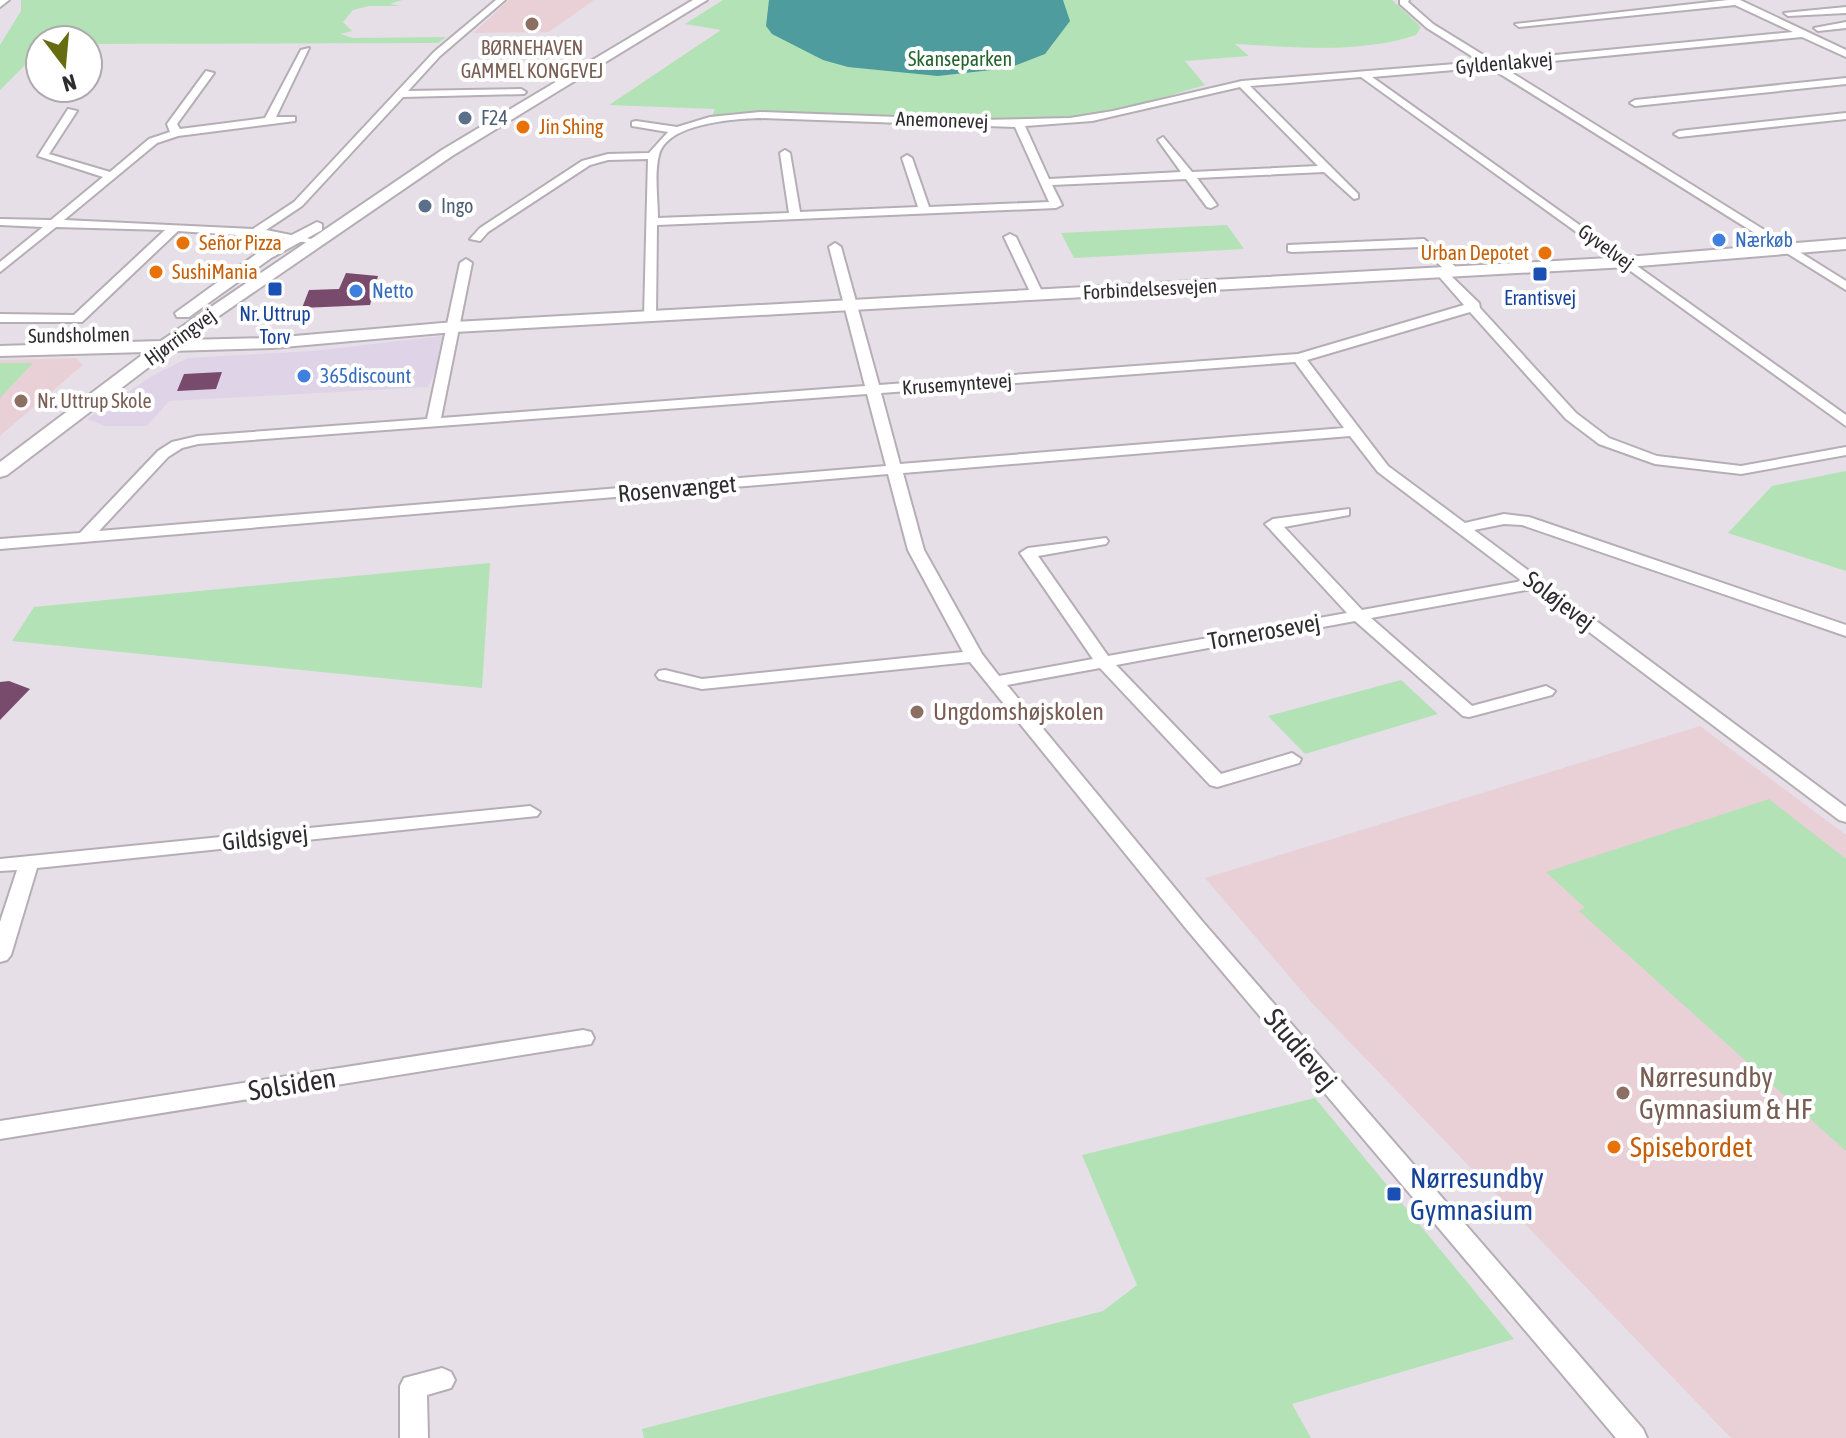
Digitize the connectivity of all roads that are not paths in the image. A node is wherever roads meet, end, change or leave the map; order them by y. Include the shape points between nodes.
1 (501, 0) edge
2 (701, 0) edge
3 (1404, 1) edge
4 (1734, 1) edge
5 (1846, 10) edge
6 (1788, 13) dead end
7 (1519, 24) dead end
8 (1846, 25) edge
9 (1818, 28) dead end
10 (1803, 34) junction
11 (306, 50) dead end
12 (1846, 54) edge
13 (1491, 64) junction
14 (209, 73) dead end
15 (1364, 75) junction
16 (1846, 81) edge
17 (1242, 84) junction
18 (1204, 89) joint
19 (521, 92) dead end
20 (400, 94) junction
21 (1635, 103) dead end
22 (72, 111) dead end
23 (1846, 116) edge
24 (291, 119) dead end
25 (269, 121) junction
26 (1018, 123) junction
27 (636, 124) dead end
28 (678, 130) junction
29 (176, 133) junction
30 (1679, 134) dead end
31 (1163, 140) dead end
32 (785, 153) dead end
33 (653, 156) junction
34 (907, 158) dead end
35 (1328, 169) junction
36 (1188, 175) junction
37 (113, 176) junction
38 (1046, 182) junction
39 (1354, 196) dead end
40 (1211, 205) dead end
41 (924, 210) junction
42 (795, 216) junction
43 (0, 222) edge
44 (653, 222) junction
45 (55, 223) junction
46 (175, 227) junction
47 (253, 234) junction
48 (1010, 237) dead end
49 (476, 239) dead end
50 (302, 243) junction
51 (1846, 244) edge
52 (835, 247) dead end
53 (1292, 248) dead end
54 (1788, 250) junction
55 (1627, 262) junction
56 (466, 263) dead end
57 (0, 268) edge
58 (1448, 272) junction
59 (1846, 286) edge
60 (1038, 296) junction
61 (849, 306) junction
62 (1475, 306) junction
63 (650, 317) junction
64 (0, 318) edge
65 (454, 327) junction
66 (359, 332) junction
67 (0, 336) edge
68 (161, 340) junction
69 (0, 349) edge
70 (1299, 358) junction
71 (872, 391) junction
72 (433, 422) junction
73 (1846, 422) edge
74 (1354, 431) junction
75 (1846, 451) edge
76 (0, 457) edge
77 (893, 470) junction
78 (0, 471) edge
79 (1344, 512) dead end
80 (1463, 528) junction
81 (83, 539) junction
82 (1100, 541) dead end
83 (0, 544) edge
84 (1536, 583) junction
85 (1358, 615) junction
86 (1846, 631) edge
87 (974, 656) junction
88 (1103, 661) junction
89 (665, 675) dead end
90 (993, 682) junction
91 (1546, 691) dead end
92 (1292, 759) dead end
93 (530, 812) dead end
94 (1846, 816) edge
95 (29, 863) junction
96 (0, 865) edge
97 (0, 955) edge
98 (583, 1038) dead end
99 (0, 1130) edge
100 (442, 1380) dead end
101 (414, 1438) edge
102 (1633, 1438) edge

1 - 20 street via 437,54
2 - 50 street, Hjørringvej
3 - 13 street via 1430,26
4 - 7 street
4 - 10 street
5 - 6 street
8 - 9 street
10 - 12 street
10 - 13 street, Gyldenlakvej
11 - 25 street
13 - 15 street, Gyldenlakvej
13 - 54 street
14 - 29 street via 172,124
15 - 17 street, Gyldenlakvej
15 - 55 street, Gyvelvej
16 - 21 street
17 - 18 street, Gyldenlakvej
17 - 35 street
18 - 26 street, Anemonevej via 1097,118
19 - 20 street
20 - 47 street via 298,204
22 - 37 street via 43,156
23 - 30 street
24 - 25 street
25 - 29 street
26 - 28 street, Anemonevej via 769,114 721,118
26 - 38 street
27 - 28 street, Anemonevej
28 - 33 street via 663,139
29 - 37 street via 153,141
31 - 36 street
32 - 42 street
33 - 44 street
33 - 49 street via 586,163
34 - 41 street
35 - 36 street
35 - 39 street
36 - 38 street
36 - 40 street
37 - 45 street
38 - 41 street via 1056,205
41 - 42 street
42 - 44 street
43 - 45 street
44 - 63 street
45 - 46 street
45 - 57 street
46 - 47 street
46 - 64 street via 77,319
47 - 50 street via 258,239
48 - 60 street
50 - 68 street, Hjørringvej
50 - 68 street, Hjørringvej
51 - 54 street, Forbindelsesvejen
52 - 61 street, Studievej
53 - 58 street via 1412,241 1431,246
54 - 55 street, Forbindelsesvejen
54 - 59 street
55 - 58 street, Forbindelsesvejen
55 - 73 street, Gyvelvej
56 - 65 street
58 - 60 street, Forbindelsesvejen
58 - 62 street
60 - 61 street, Forbindelsesvejen
61 - 63 street, Forbindelsesvejen
61 - 71 street, Studievej
62 - 70 street, Krusemyntevej
62 - 75 street via 1571,416 1629,452 1741,470
63 - 65 street, Forbindelsesvejen
65 - 66 street, Forbindelsesvejen
65 - 72 street
66 - 68 street, Forbindelsesvejen
66 - 68 street, Forbindelsesvejen via 341,327
67 - 68 street, Sundsholmen
68 - 69 street, Sundsholmen
68 - 76 street, Hjørringvej
68 - 78 street, Hjørringvej
70 - 71 street, Krusemyntevej
70 - 74 street, Soløjevej
71 - 72 street, Krusemyntevej
71 - 77 street, Studievej
72 - 81 street, Krusemyntevej via 177,445
74 - 77 street, Rosenvænget
74 - 80 street, Soløjevej via 1383,469
77 - 81 street, Rosenvænget
77 - 87 street, Studievej via 916,550
79 - 85 street via 1273,524
80 - 84 street, Soløjevej
80 - 86 street via 1524,520
81 - 83 street, Rosenvænget
82 - 88 street via 1028,553
84 - 85 street, Tornerosevej
84 - 94 street, Soløjevej
85 - 88 street, Tornerosevej
85 - 91 street via 1469,712
87 - 89 street via 702,684
87 - 90 street, Studievej
88 - 90 street, Tornerosevej
88 - 92 street via 1217,781
90 - 102 street, Studievej
93 - 95 street, Gildsigvej
95 - 96 street, Gildsigvej
95 - 97 street
98 - 99 street, Solsiden
100 - 101 street via 413,1386

